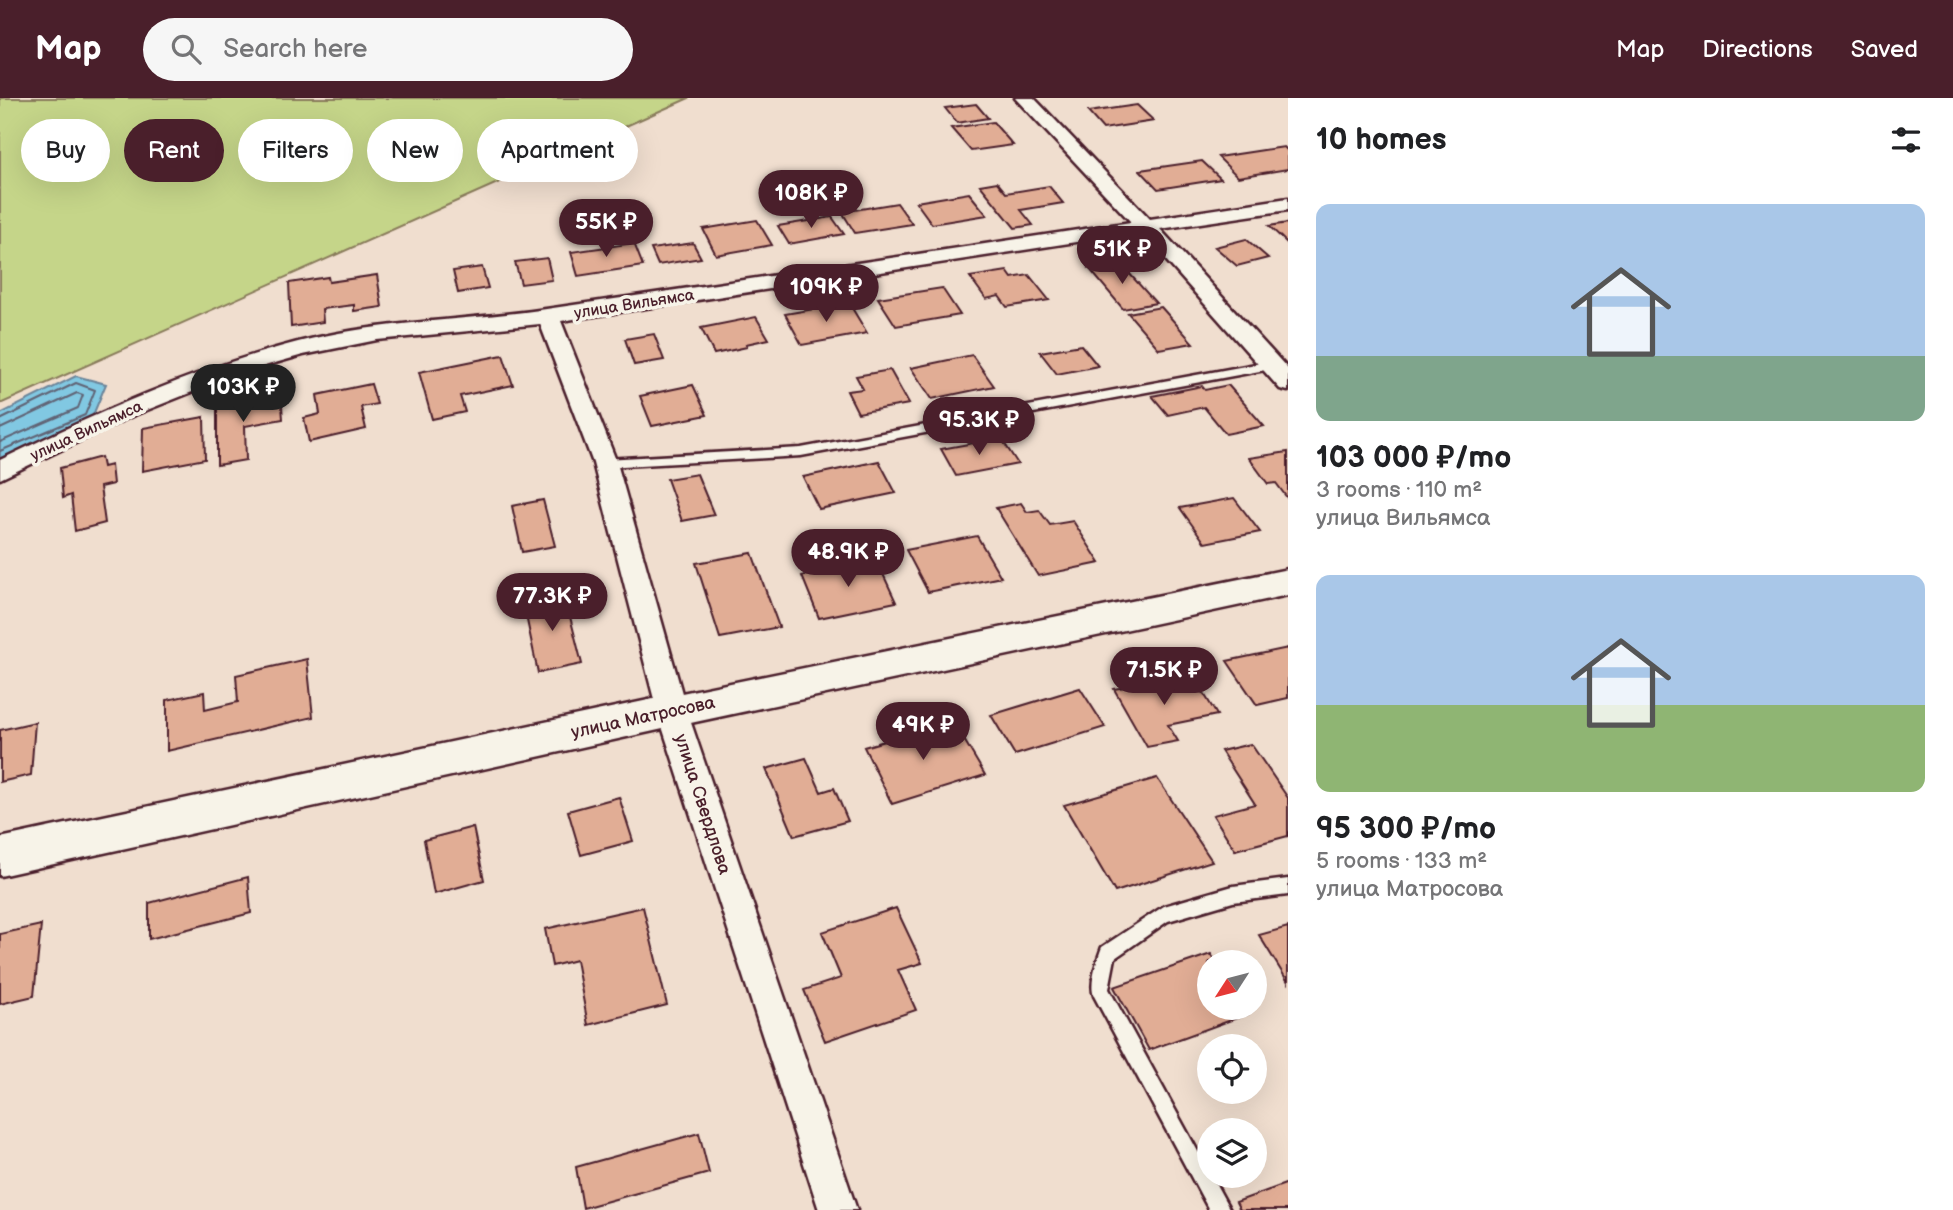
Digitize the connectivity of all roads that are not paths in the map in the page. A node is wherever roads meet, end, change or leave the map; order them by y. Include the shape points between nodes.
1 (1024, 98) edge
2 (1288, 204) edge
3 (1146, 226) junction
4 (548, 316) junction
5 (1272, 366) junction
6 (1288, 383) edge
7 (605, 463) junction
8 (0, 470) edge
9 (1288, 582) edge
10 (672, 710) junction
11 (0, 857) edge
12 (1288, 887) edge
13 (838, 1210) edge
14 (1220, 1210) edge

1 - 3 street
2 - 3 street, улица Вильямса
3 - 4 street, улица Вильямса
3 - 5 street
4 - 7 street, улица Свердлова
4 - 8 street, улица Вильямса via 377,333 302,348 232,368 124,410
5 - 6 street
5 - 7 lane via 801,452
7 - 10 street, улица Свердлова
9 - 10 street, улица Матросова
10 - 11 street, улица Матросова
10 - 13 street, улица Свердлова
12 - 14 lane via 1233,894 1164,914 1108,953 1100,990

